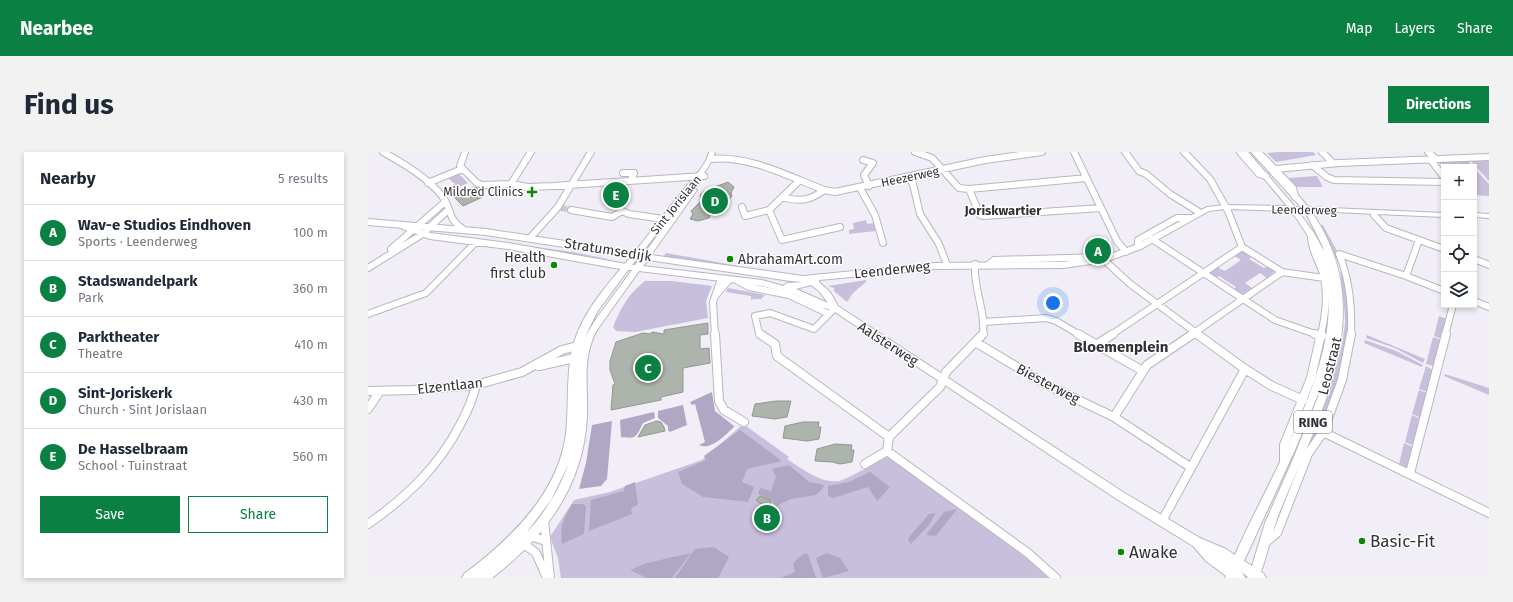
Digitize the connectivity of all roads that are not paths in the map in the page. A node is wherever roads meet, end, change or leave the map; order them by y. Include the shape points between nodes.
1 (383, 152) edge
2 (465, 152) edge
3 (531, 152) edge
4 (591, 152) edge
5 (915, 152) edge
6 (1042, 152) edge
7 (1074, 152) edge
8 (1125, 152) edge
9 (1184, 152) edge
10 (1240, 152) edge
11 (1244, 152) edge
12 (1254, 152) edge
13 (1258, 152) edge
14 (1322, 152) edge
15 (1428, 152) edge
16 (1484, 152) edge
17 (1003, 154) edge
18 (714, 156) edge
19 (1489, 157) edge
20 (1433, 159) junction
21 (863, 160) dead end
22 (1333, 163) junction
23 (1312, 165) junction
24 (462, 168) junction
25 (1276, 169) junction
26 (942, 170) junction
27 (1441, 172) edge
28 (622, 173) dead end
29 (701, 176) junction
30 (1266, 176) junction
31 (909, 178) junction
32 (1087, 178) junction
33 (632, 180) junction
34 (799, 181) junction
35 (1441, 182) edge
36 (428, 183) junction
37 (511, 184) junction
38 (572, 185) junction
39 (869, 186) junction
40 (860, 188) junction
41 (969, 189) junction
42 (824, 190) junction
43 (782, 197) junction
44 (1295, 198) junction
45 (445, 202) junction
46 (742, 207) dead end
47 (1101, 208) junction
48 (1226, 209) junction
49 (571, 210) tunnel mouth
50 (769, 210) junction
51 (447, 211) junction
52 (1199, 212) junction
53 (1293, 212) junction
54 (1307, 212) junction
55 (1409, 214) junction
56 (1374, 215) junction
57 (1441, 215) edge
58 (1477, 216) edge
59 (1489, 216) edge
60 (1189, 218) junction
61 (663, 219) junction
62 (368, 222) edge
63 (401, 225) junction
64 (419, 226) junction
65 (430, 227) junction
66 (840, 227) dead end
67 (465, 230) junction
68 (413, 231) junction
69 (421, 234) junction
70 (1311, 236) junction
71 (530, 238) junction
72 (1152, 239) junction
73 (1419, 240) junction
74 (476, 242) junction
75 (883, 243) dead end
76 (1138, 247) junction
77 (1242, 247) junction
78 (1441, 248) edge
79 (1126, 252) junction
80 (636, 255) junction
81 (646, 257) junction
82 (382, 258) junction
83 (1105, 259) junction
84 (1477, 260) edge
85 (950, 265) junction
86 (972, 265) junction
87 (1489, 265) edge
88 (626, 267) junction
89 (368, 268) edge
90 (637, 268) junction
91 (1282, 272) junction
92 (1204, 273) junction
93 (1406, 276) junction
94 (1324, 278) junction
95 (729, 280) junction
96 (809, 280) junction
97 (776, 286) junction
98 (1441, 290) edge
99 (1243, 298) junction
100 (1477, 302) edge
101 (1157, 304) junction
102 (1489, 306) edge
103 (1452, 308) edge
104 (832, 311) junction
105 (368, 314) edge
106 (983, 322) junction
107 (1195, 332) junction
108 (1322, 336) junction
109 (977, 343) junction
110 (582, 344) junction
111 (1096, 345) junction
112 (580, 357) junction
113 (531, 368) junction
114 (1245, 369) junction
115 (1143, 371) junction
116 (943, 379) junction
117 (476, 385) junction
118 (368, 391) edge
119 (380, 391) junction
120 (1303, 400) junction
121 (368, 409) edge
122 (1114, 417) junction
123 (744, 422) dead end
124 (1323, 432) junction
125 (889, 437) junction
126 (887, 451) junction
127 (1284, 461) junction
128 (865, 464) dead end
129 (1190, 467) junction
130 (1410, 473) junction
131 (1489, 513) edge
132 (544, 520) junction
133 (1162, 521) junction
134 (368, 524) edge
135 (531, 536) junction
136 (520, 539) junction
137 (546, 541) junction
138 (1264, 543) junction
139 (1235, 573) edge
140 (1256, 577) edge
141 (468, 578) edge
142 (483, 578) edge
143 (546, 578) edge
144 (550, 578) edge
145 (1056, 578) edge

1 - 36 street via 412,169
2 - 24 street via 460,165
3 - 37 street
4 - 38 street
5 - 26 street via 932,158
6 - 17 street, Heezerweg
7 - 32 street
8 - 52 street via 1138,171
9 - 48 street via 1210,179
10 - 30 street via 1259,174
11 - 30 main road, RING
12 - 44 main road, RING
13 - 25 street
14 - 22 street
15 - 20 street
16 - 19 street
17 - 26 street, Heezerweg
18 - 29 main road, Sint Jorislaan
18 - 34 street via 739,160
19 - 20 street
20 - 22 street
20 - 27 street
21 - 39 street via 873,163 864,175
22 - 23 street
23 - 25 street
23 - 35 street via 1334,180
24 - 36 street
24 - 37 street via 479,184
25 - 44 street via 1293,188
26 - 31 street, Heezerweg
26 - 41 street via 959,188
28 - 33 street via 634,173
29 - 33 street
29 - 61 main road, Sint Jorislaan
29 - 81 main road, Sint Jorislaan
30 - 53 main road, RING
31 - 39 street, Heezerweg
31 - 85 street via 913,184 920,214
32 - 41 street
32 - 47 street
33 - 38 street
34 - 42 street
34 - 43 street
36 - 45 street
37 - 38 street via 528,187
38 - 71 street via 559,208
39 - 40 street, Heezerweg
40 - 42 street, Heezerweg via 835,192
40 - 75 street via 875,215
41 - 47 street via 980,215 983,216
42 - 43 street via 815,198 799,202
43 - 50 street
44 - 54 main road, RING
45 - 51 street
45 - 64 street
46 - 50 street via 745,216
47 - 79 street via 1117,241
48 - 52 main road, Leenderweg
48 - 53 main road, Leenderweg
48 - 77 street
49 - 61 street via 612,217 622,211
50 - 66 street via 782,240
51 - 65 street
51 - 67 street via 451,221
52 - 60 main road, Leenderweg
53 - 54 main road, Leenderweg
53 - 70 main road, Leostraat / RING
54 - 55 main road, Leenderweg
54 - 56 main road, Leenderweg
54 - 138 main road, Leostraat / RING via 1328,252 1335,272 1341,306 1340,326 1324,393
55 - 56 main road, Leenderweg
55 - 57 main road, Leenderweg
56 - 73 street via 1386,228
58 - 59 main road
60 - 72 main road, Leenderweg
60 - 76 street, Leenderweg via 1177,218 1138,240
61 - 80 main road, Sint Jorislaan
62 - 63 street, Stratumsedijk
63 - 64 street, Stratumsedijk
63 - 68 street, Stratumsedijk
64 - 65 street, Stratumsedijk
64 - 68 street
65 - 67 street, Stratumsedijk
65 - 69 street
67 - 71 street, Stratumsedijk
68 - 69 street, Stratumsedijk
68 - 82 street
69 - 74 street, Stratumsedijk
69 - 82 street
70 - 94 street, Leostraat via 1311,245
70 - 127 main road, Leostraat / RING via 1328,270 1333,320 1317,387
71 - 80 street, Stratumsedijk
72 - 76 main road, Leenderweg
72 - 92 street
73 - 78 street
73 - 93 street
74 - 88 street, Stratumsedijk
74 - 105 street via 426,293
76 - 79 main road, Leenderweg
77 - 91 street
77 - 92 street
79 - 83 main road, Leenderweg
80 - 81 main road, Stratumsedijk
80 - 88 main road, Sint Jorislaan
81 - 90 main road, Sint Jorislaan
81 - 96 main road, Stratumsedijk
82 - 89 street
83 - 86 main road, Leenderweg via 1063,265 991,262
83 - 101 street via 1123,278
84 - 87 street
85 - 86 main road, Leenderweg
85 - 96 main road, Leenderweg
86 - 106 street
88 - 90 main road, Stratumsedijk
88 - 110 main road via 592,314
90 - 95 main road, Stratumsedijk
90 - 110 main road
91 - 94 street
91 - 99 street
92 - 99 street
92 - 101 street
93 - 98 street
93 - 124 street, Leostraat via 1339,254 1347,273 1352,304 1352,325 1342,380
94 - 108 street, Leostraat via 1327,304
95 - 97 main road, Stratumsedijk
95 - 104 street, Aalsterweg via 788,295
95 - 123 street via 713,302 719,402 724,410
96 - 97 main road, Leenderweg via 799,286
96 - 104 main road, Aalsterweg via 822,290
97 - 104 main road, Aalsterweg via 802,294
99 - 107 street
99 - 108 street via 1275,320
100 - 102 street
101 - 107 street
101 - 111 street
103 - 130 street
104 - 116 main road, Aalsterweg
104 - 125 street via 814,329 770,313 755,316 759,333 775,344 777,356
106 - 109 street via 983,335
106 - 111 street via 1046,318
107 - 114 street
107 - 115 street via 1147,365
108 - 120 street, Leostraat
109 - 116 street via 946,372
109 - 122 street, Biesterweg via 1047,385
110 - 112 main road
110 - 113 street, Elzentlaan via 557,353
111 - 115 street
112 - 113 street, Elzentlaan
112 - 132 main road via 582,418 577,457 562,494
112 - 136 main road via 571,434 565,459 547,497
113 - 117 street, Elzentlaan
114 - 120 street via 1272,386
114 - 129 street
115 - 122 street
116 - 125 street via 940,387
116 - 133 main road, Aalsterweg via 944,386 968,401 986,407 1079,468 1096,485 1119,495
117 - 119 street, Elzentlaan
117 - 134 street via 475,395 452,441 430,473 385,513
118 - 119 street, Elzentlaan
119 - 121 street
120 - 127 street, Leostraat via 1284,445
122 - 129 street, Biesterweg
124 - 130 street
124 - 138 street, Leostraat via 1308,454 1277,533
125 - 126 street
126 - 128 street
126 - 145 street via 1028,553
127 - 139 main road, Leostraat / RING
129 - 133 street
130 - 131 street
132 - 135 main road
132 - 137 street via 548,528
133 - 139 main road, Aalsterweg via 1196,542 1210,557
135 - 136 main road
135 - 137 street
136 - 141 main road
136 - 142 main road
136 - 143 street via 536,553
137 - 144 street
138 - 140 main road, Leostraat / RING
139 - 140 main road, Aalsterweg

